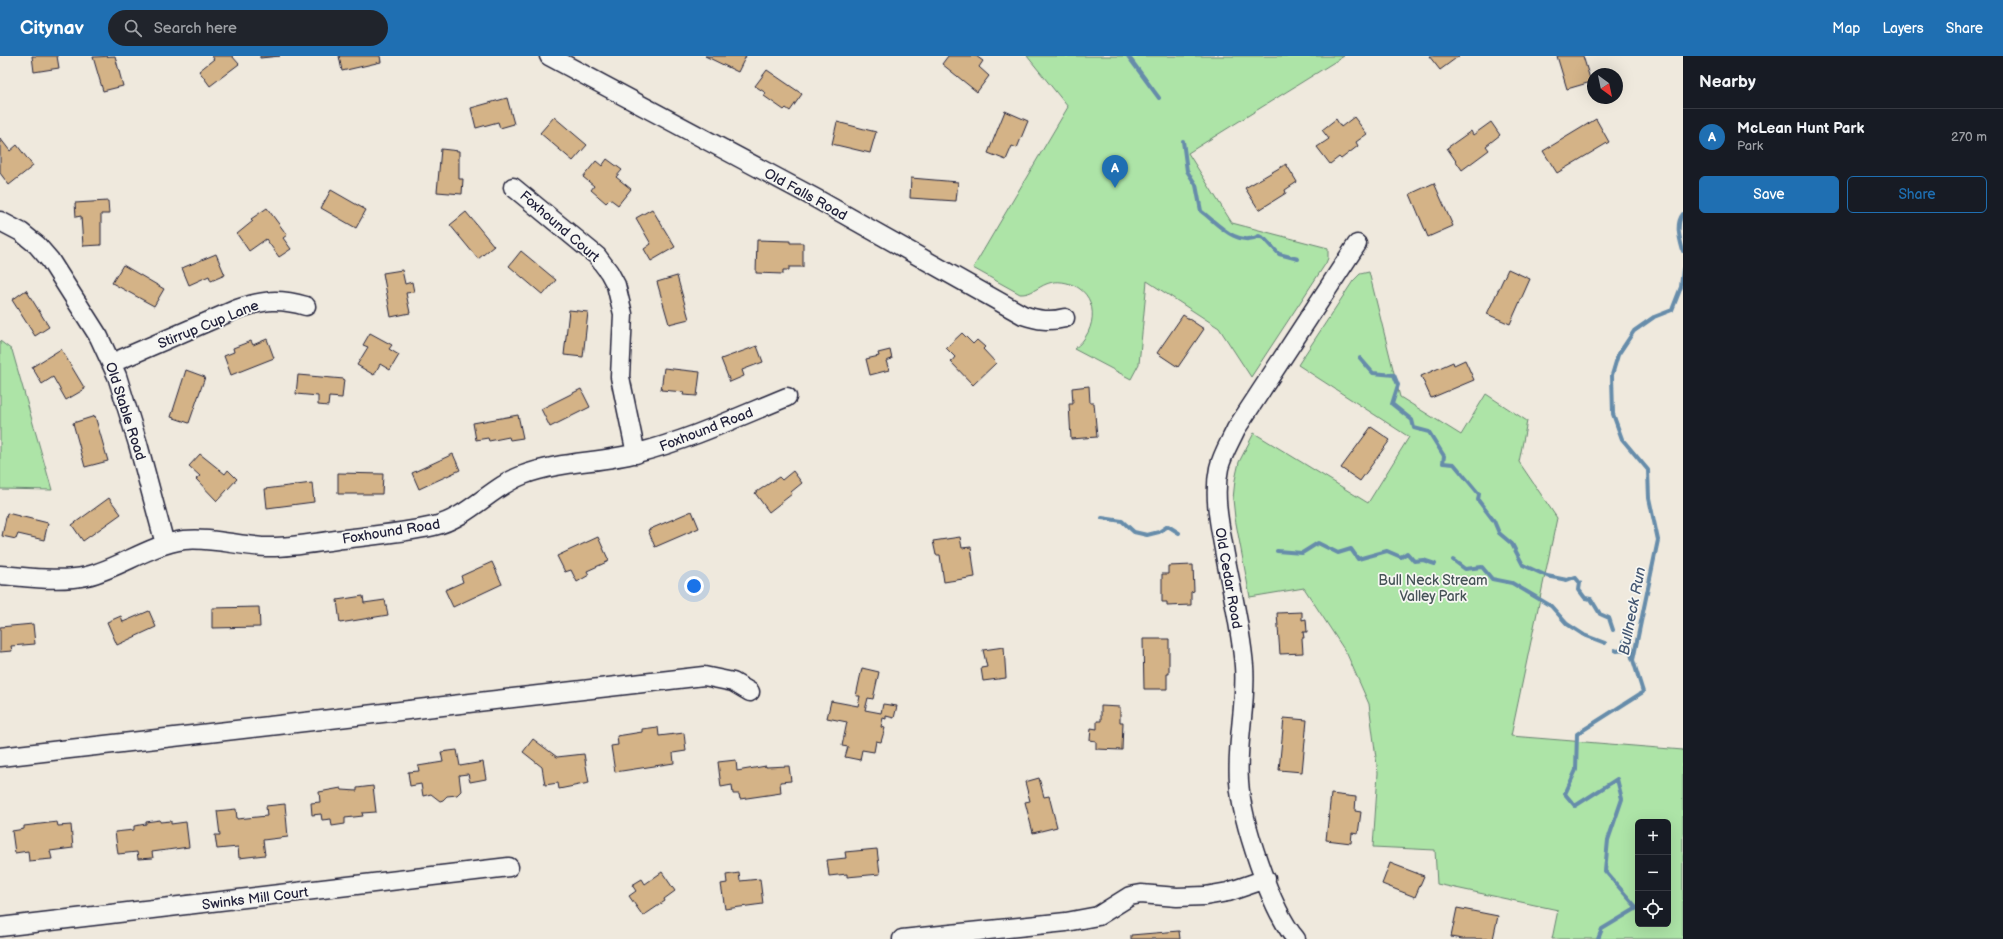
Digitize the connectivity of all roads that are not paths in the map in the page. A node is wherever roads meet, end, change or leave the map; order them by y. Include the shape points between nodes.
1 (548, 56) edge
2 (513, 186) dead end
3 (0, 221) edge
4 (1357, 244) dead end
5 (306, 306) dead end
6 (1065, 318) dead end
7 (112, 363) junction
8 (788, 397) dead end
9 (636, 454) junction
10 (166, 544) junction
11 (0, 575) edge
12 (750, 692) dead end
13 (0, 757) edge
14 (509, 867) dead end
15 (1266, 879) junction
16 (0, 927) edge
17 (902, 939) edge
18 (1296, 939) edge

1 - 6 street, Old Falls Road via 815,198 1023,315 1051,322
2 - 9 street, Foxhound Court via 597,256 616,285 623,314 620,377
3 - 7 street, Old Stable Road via 21,232 50,260 99,337
4 - 15 street, Old Cedar Road via 1245,415 1219,468 1217,508 1244,665 1239,781 1244,808
5 - 7 street, Stirrup Cup Lane via 274,300 258,302
7 - 10 street, Old Stable Road
8 - 9 street, Foxhound Road via 689,437
9 - 10 street, Foxhound Road via 545,468 522,475 451,520 435,526 268,547 203,540 184,540
10 - 11 street, Foxhound Road via 86,576 54,578
12 - 13 street via 733,682 704,676
14 - 16 street, Swinks Mill Court
15 - 17 street via 1228,892 1205,896 1130,896 1098,916 1066,922
15 - 18 street, Old Cedar Road via 1280,913

